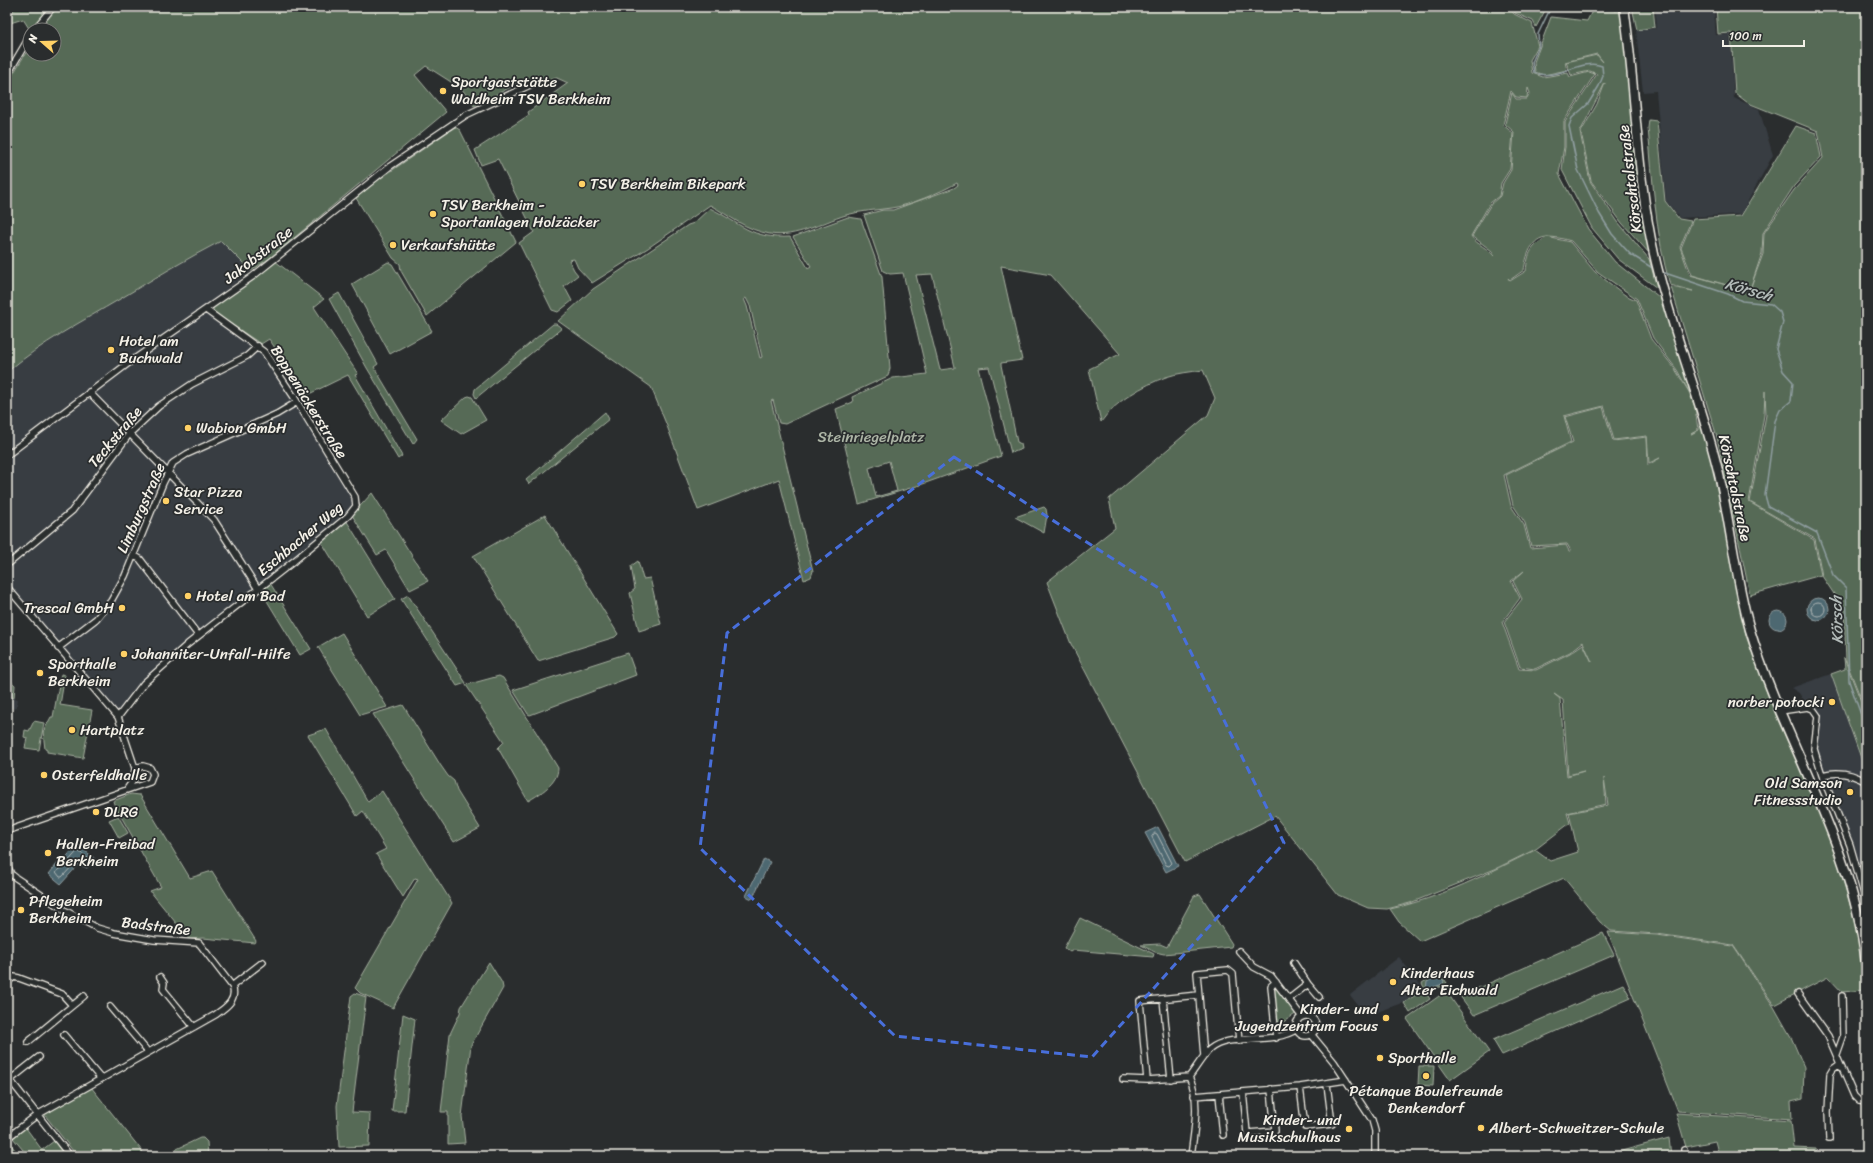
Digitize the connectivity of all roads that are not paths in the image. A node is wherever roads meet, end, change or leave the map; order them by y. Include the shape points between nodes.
1 (53, 7) edge
2 (1624, 7) edge
3 (41, 22) edge
4 (22, 50) edge
5 (7, 75) edge
6 (530, 85) dead end
7 (206, 310) junction
8 (258, 346) junction
9 (90, 392) junction
10 (297, 402) junction
11 (130, 433) junction
12 (7, 455) edge
13 (168, 472) junction
14 (356, 506) joint
15 (133, 555) junction
16 (7, 566) edge
17 (7, 587) edge
18 (258, 589) junction
19 (198, 635) junction
20 (58, 648) junction
21 (1780, 711) junction
22 (118, 717) junction
23 (135, 768) junction
24 (1822, 775) junction
25 (1866, 782) edge
26 (127, 789) junction
27 (7, 831) edge
28 (7, 865) edge
29 (1866, 901) edge
30 (1239, 951) dead end
31 (263, 962) dead end
32 (1294, 963) dead end
33 (1866, 964) edge
34 (160, 977) dead end
35 (7, 982) edge
36 (1276, 982) junction
37 (1308, 984) junction
38 (232, 986) junction
39 (1798, 994) dead end
40 (1198, 995) junction
41 (84, 996) dead end
42 (1842, 996) dead end
43 (1319, 997) dead end
44 (1163, 999) junction
45 (1289, 999) junction
46 (72, 1005) junction
47 (110, 1007) dead end
48 (1302, 1017) junction
49 (194, 1027) junction
50 (1297, 1030) junction
51 (1312, 1034) junction
52 (64, 1035) dead end
53 (1276, 1038) junction
54 (1239, 1040) junction
55 (28, 1042) dead end
56 (148, 1052) junction
57 (1837, 1054) junction
58 (1204, 1056) junction
59 (38, 1057) dead end
60 (1840, 1064) junction
61 (1189, 1076) junction
62 (9, 1078) edge
63 (101, 1079) junction
64 (1123, 1079) dead end
65 (1171, 1079) junction
66 (1147, 1080) junction
67 (1346, 1080) junction
68 (1326, 1084) junction
69 (1300, 1087) junction
70 (1271, 1090) junction
71 (1242, 1092) junction
72 (1219, 1094) junction
73 (1194, 1096) junction
74 (1866, 1102) edge
75 (37, 1115) junction
76 (1222, 1135) dead end
77 (7, 1138) edge
78 (1829, 1138) dead end
79 (70, 1156) edge
80 (1190, 1156) edge
81 (1375, 1156) edge

1 - 3 street
2 - 21 main road, Körschtalstraße via 1632,61 1644,196 1655,258 1713,451 1750,628
4 - 5 street
6 - 7 street, Jakobstraße via 466,116 389,167
7 - 8 street, Boppenäckerstraße
7 - 9 street, Jakobstraße
8 - 10 street, Boppenäckerstraße via 268,356
8 - 11 street, Teckstraße via 247,356 175,395
9 - 11 street
9 - 12 street, Jakobstraße
10 - 13 street, Limburgstraße via 277,414 187,454 173,463
10 - 14 street, Boppenäckerstraße via 355,497
11 - 13 street
11 - 16 street, Teckstraße via 72,511
13 - 15 street, Limburgstraße
13 - 18 street via 214,520
14 - 18 street, Eschbacher Weg via 348,516
15 - 19 street via 140,559
15 - 20 street, Limburgstraße via 115,594 101,614
17 - 20 street
18 - 19 street, Eschbacher Weg
19 - 22 street, Eschbacher Weg via 144,683
20 - 22 street
21 - 24 street via 1808,707 1818,716 1814,749
21 - 33 main road, Körschtalstraße via 1841,857 1859,923
22 - 23 street
23 - 26 street via 134,779
23 - 26 street via 150,768 153,778 147,784
24 - 25 street via 1842,773 1857,776
24 - 29 street via 1850,845
26 - 27 street
28 - 38 street, Badstraße via 16,878 97,928 147,939 199,943
30 - 36 street via 1254,967 1271,976
31 - 38 street
32 - 37 street
34 - 49 street via 164,983 163,989
35 - 46 street via 12,978 19,978 62,994
36 - 45 street
36 - 53 street via 1271,986
37 - 43 street
37 - 45 street
38 - 49 street via 233,998 218,1013
39 - 57 street via 1828,1036
40 - 44 street
40 - 54 street via 1197,973 1228,970 1233,974
40 - 58 street
41 - 46 street
42 - 57 street via 1843,1037
44 - 65 street
44 - 66 street via 1140,1001
45 - 48 street
46 - 55 street
47 - 56 street
48 - 50 street via 1298,1021
48 - 51 street via 1309,1016 1314,1020 1315,1028
49 - 56 street
50 - 51 street via 1305,1035
50 - 53 street
51 - 67 street
52 - 63 street
53 - 54 street
54 - 58 street via 1222,1043 1210,1049
56 - 63 street
57 - 60 street
58 - 61 street
59 - 62 street
60 - 74 street via 1854,1096 1859,1101
60 - 78 street via 1830,1074
61 - 65 street
61 - 73 street
62 - 75 street
63 - 75 street
64 - 66 street
65 - 66 street
67 - 68 street
67 - 81 street via 1372,1120 1375,1131
68 - 69 street
68 - 69 street via 1332,1124 1305,1127
69 - 70 street
70 - 71 street
70 - 71 street via 1275,1130 1247,1133
71 - 72 street
72 - 73 street
72 - 76 street
73 - 80 street via 1196,1122
75 - 77 street
75 - 79 street

